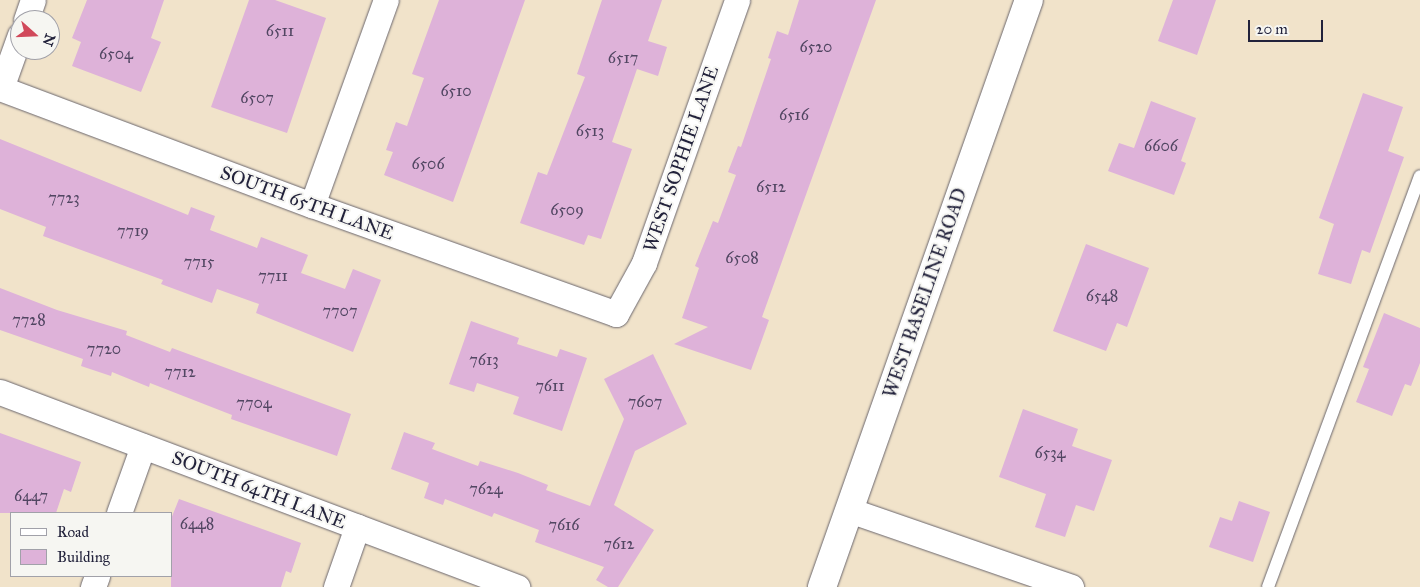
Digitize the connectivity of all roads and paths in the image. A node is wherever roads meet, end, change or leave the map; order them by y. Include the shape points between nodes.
1 (386, 0) edge
2 (737, 0) edge
3 (1029, 0) edge
4 (11, 60) edge
5 (0, 88) edge
6 (1420, 176) edge
7 (312, 205) junction
8 (616, 314) joint
9 (0, 392) edge
10 (143, 446) junction
11 (849, 510) junction
12 (119, 512) edge
13 (357, 528) junction
14 (336, 587) edge
15 (517, 587) edge
16 (822, 587) edge
17 (1071, 587) edge
18 (1268, 587) edge

1 - 7 street
2 - 8 street, WEST SOPHIE LANE via 644,263
3 - 11 main road, WEST BASELINE ROAD
4 - 5 street
5 - 7 street, SOUTH 65TH LANE
6 - 18 lane
7 - 8 street, SOUTH 65TH LANE
9 - 10 street, SOUTH 64TH LANE
10 - 12 street
10 - 13 street, SOUTH 64TH LANE
11 - 16 main road, WEST BASELINE ROAD
11 - 17 street
13 - 14 street
13 - 15 street, SOUTH 64TH LANE

